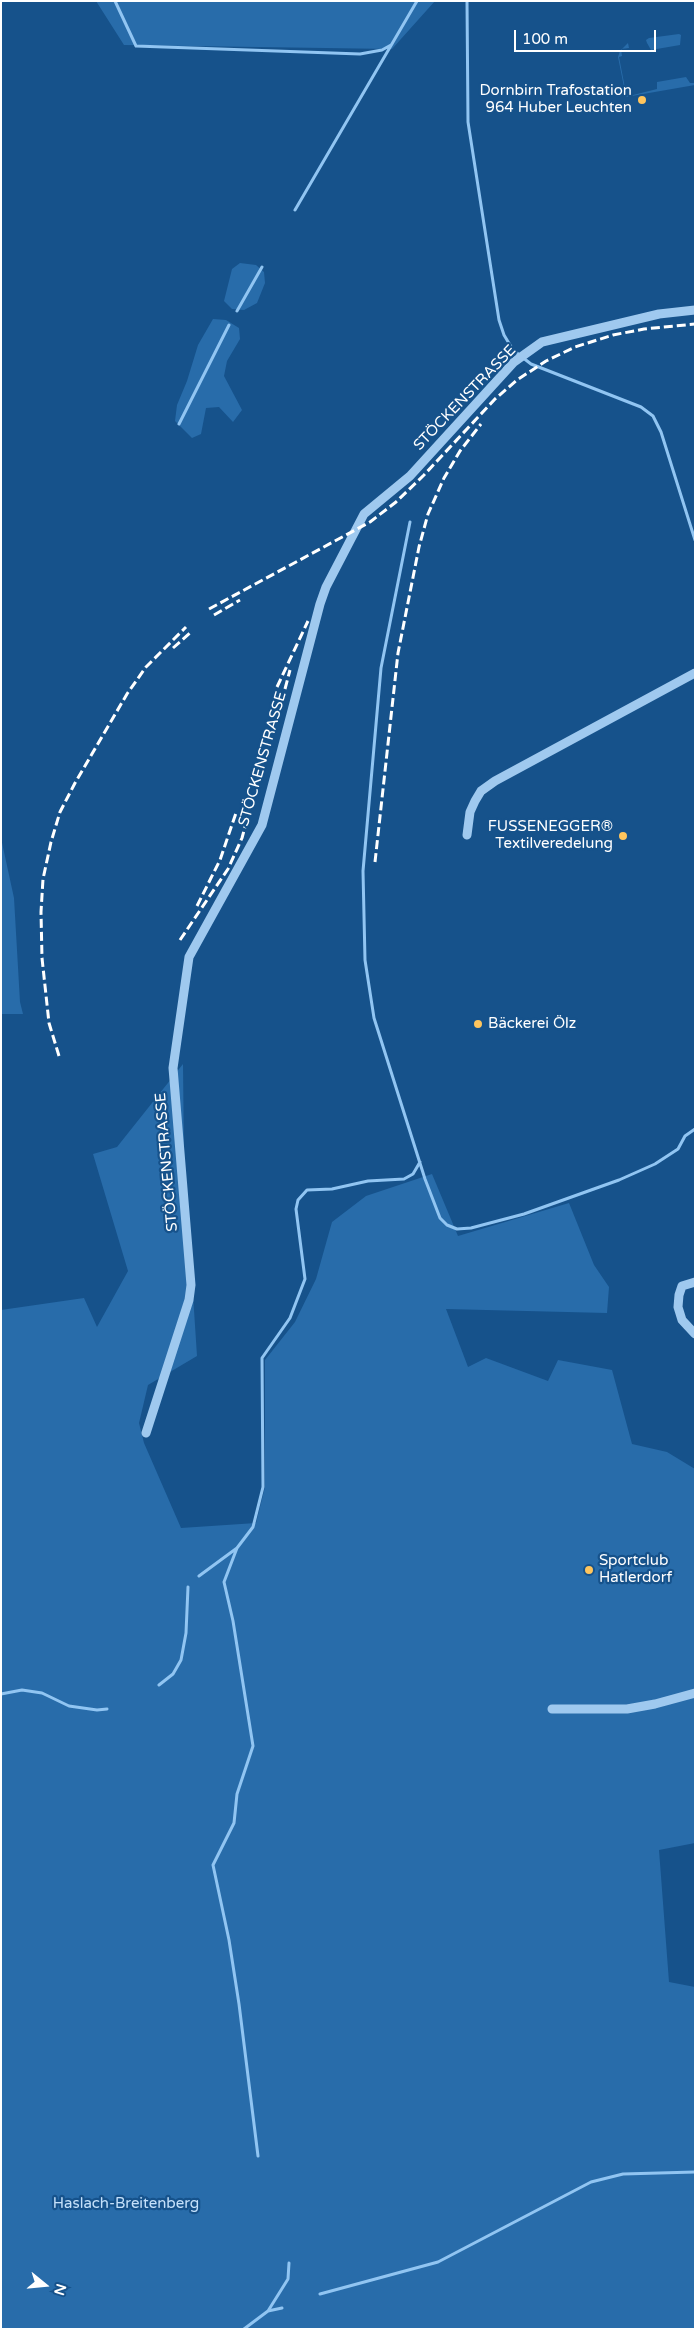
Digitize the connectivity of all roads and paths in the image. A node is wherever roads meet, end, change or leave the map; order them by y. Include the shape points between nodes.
1 (695, 310) edge
2 (695, 672) edge
3 (467, 835) dead end
4 (695, 1282) edge
5 (695, 1334) edge
6 (146, 1434) dead end
7 (695, 1693) edge
8 (552, 1709) dead end

1 - 6 street, STÖCKENSTRASSE via 659,314 542,342 514,362 410,476 364,514 320,604 262,825 189,957 173,1068 190,1285 186,1311
2 - 3 street via 494,781 481,791 475,801
4 - 5 street via 682,1286 678,1308 682,1320
7 - 8 street via 627,1709

